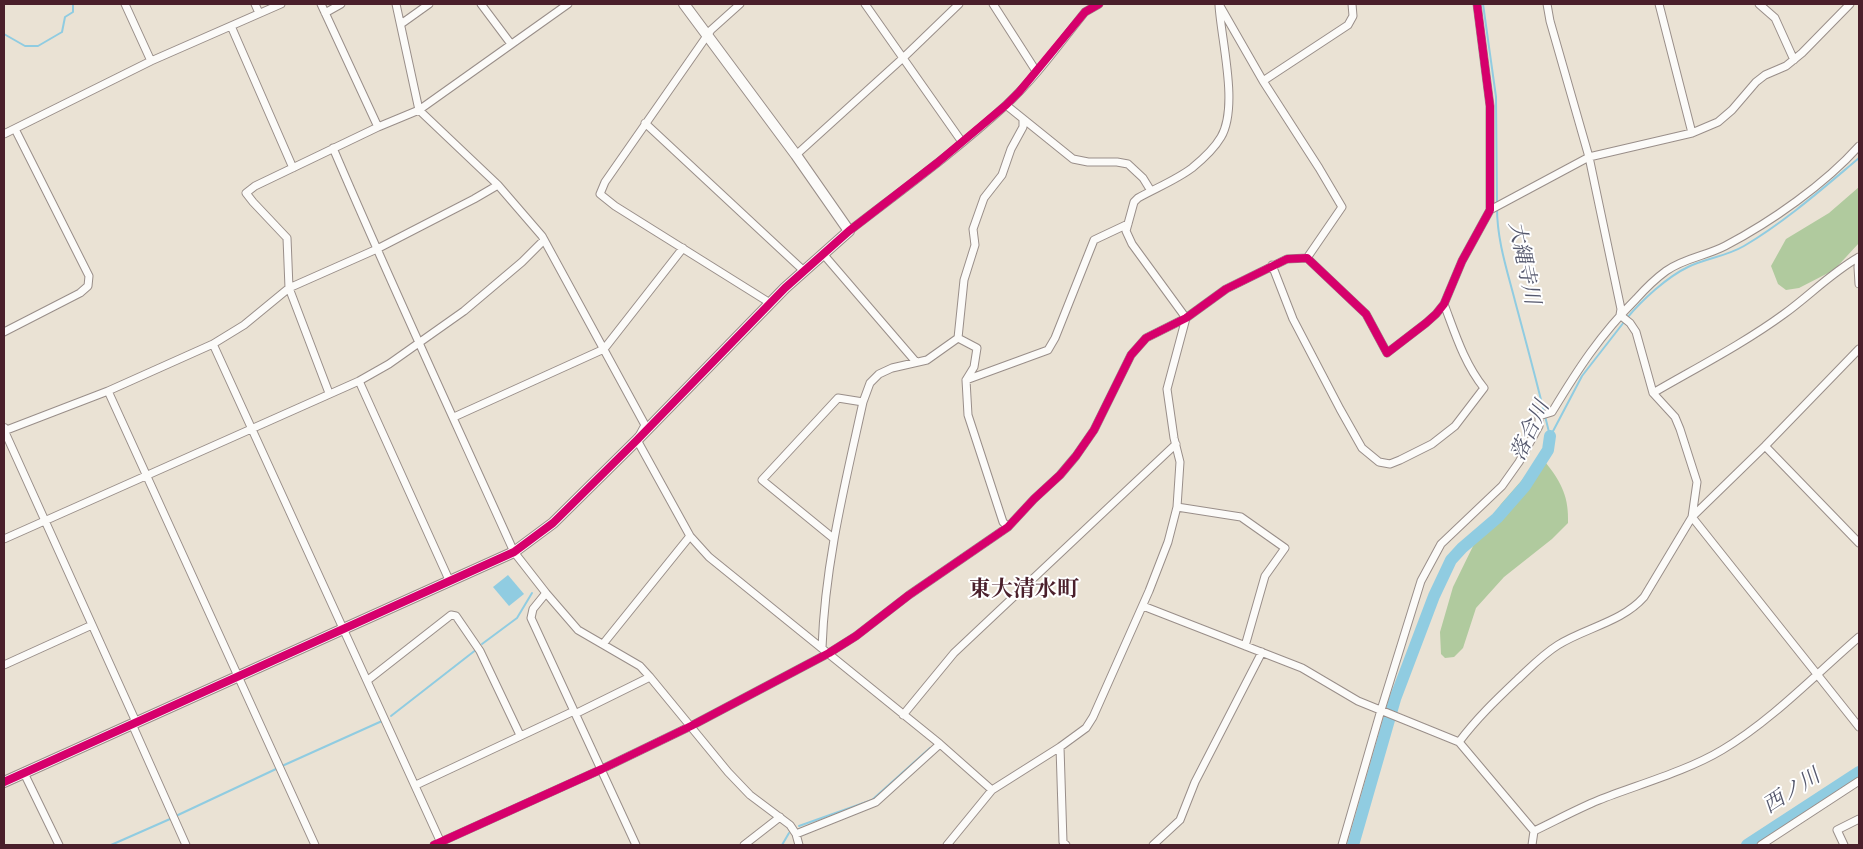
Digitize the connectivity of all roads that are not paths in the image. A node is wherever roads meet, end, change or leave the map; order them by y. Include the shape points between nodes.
1 (125, 4) edge
2 (255, 4) edge
3 (281, 4) edge
4 (321, 4) edge
5 (341, 4) edge
6 (396, 4) edge
7 (429, 4) edge
8 (481, 4) edge
9 (568, 4) edge
10 (684, 4) edge
11 (740, 4) edge
12 (865, 4) edge
13 (959, 4) edge
14 (993, 4) edge
15 (1099, 4) edge
16 (1218, 4) edge
17 (1352, 4) edge
18 (1477, 4) edge
19 (1547, 4) edge
20 (1659, 4) edge
21 (1759, 4) edge
22 (1850, 4) edge
23 (259, 13) junction
24 (325, 13) junction
25 (401, 24) junction
26 (230, 26) junction
27 (708, 34) junction
28 (511, 44) junction
29 (904, 58) junction
30 (1794, 60) junction
31 (151, 61) junction
32 (1036, 72) junction
33 (1263, 81) junction
34 (1006, 105) junction
35 (419, 110) junction
36 (1023, 120) junction
37 (645, 123) junction
38 (378, 127) junction
39 (15, 129) junction
40 (1692, 133) junction
41 (4, 134) edge
42 (962, 142) junction
43 (1859, 146) edge
44 (333, 148) junction
45 (796, 156) junction
46 (1589, 157) junction
47 (293, 168) junction
48 (498, 185) junction
49 (1151, 191) junction
50 (1492, 210) junction
51 (1128, 224) junction
52 (849, 231) junction
53 (544, 240) junction
54 (683, 248) junction
55 (376, 249) junction
56 (824, 254) junction
57 (1859, 257) edge
58 (1307, 258) junction
59 (1272, 265) junction
60 (804, 271) junction
61 (1859, 284) edge
62 (289, 288) junction
63 (770, 303) junction
64 (1444, 304) junction
65 (1620, 315) junction
66 (1186, 318) junction
67 (4, 332) edge
68 (958, 338) junction
69 (420, 341) junction
70 (213, 344) junction
71 (604, 349) junction
72 (1859, 349) edge
73 (916, 362) junction
74 (966, 380) junction
75 (359, 381) junction
76 (108, 391) junction
77 (1653, 393) junction
78 (329, 394) junction
79 (863, 402) junction
80 (454, 418) junction
81 (253, 428) junction
82 (4, 430) edge
83 (637, 440) junction
84 (1176, 444) junction
85 (1765, 446) junction
86 (146, 476) junction
87 (1177, 507) junction
88 (1692, 517) junction
89 (44, 522) junction
90 (1008, 527) junction
91 (690, 536) junction
92 (833, 538) junction
93 (4, 539) edge
94 (1859, 542) edge
95 (514, 552) junction
96 (450, 582) junction
97 (546, 593) junction
98 (1143, 606) junction
99 (92, 626) junction
100 (343, 630) junction
101 (1859, 636) edge
102 (603, 644) junction
103 (1245, 646) junction
104 (822, 648) junction
105 (1262, 652) junction
106 (829, 653) junction
107 (4, 665) edge
108 (1818, 674) junction
109 (238, 676) junction
110 (650, 677) junction
111 (368, 680) junction
112 (1382, 710) junction
113 (575, 712) junction
114 (903, 715) junction
115 (134, 723) junction
116 (691, 726) junction
117 (1859, 727) edge
118 (520, 735) junction
119 (1459, 742) junction
120 (940, 744) junction
121 (1060, 747) junction
122 (602, 769) junction
123 (24, 773) junction
124 (1859, 781) edge
125 (4, 782) edge
126 (416, 785) junction
127 (992, 790) junction
128 (780, 817) junction
129 (1859, 818) edge
130 (1534, 831) junction
131 (796, 834) junction
132 (439, 844) edge
133 (59, 845) edge
134 (186, 845) edge
135 (315, 845) edge
136 (636, 845) edge
137 (744, 845) edge
138 (799, 845) edge
139 (948, 845) edge
140 (1066, 845) edge
141 (1153, 845) edge
142 (1342, 845) edge
143 (1532, 845) edge
144 (1761, 845) edge
145 (1844, 845) edge

1 - 31 street
2 - 23 street
3 - 23 street
4 - 24 street
5 - 24 street
6 - 25 street
7 - 25 street
8 - 28 street
9 - 28 street
10 - 27 street
11 - 27 street
12 - 29 street
13 - 29 street
14 - 32 street
15 - 32 street via 1085,12
16 - 33 street
16 - 49 street via 1228,76 1230,108 1226,126 1221,137 1191,169
17 - 33 street via 1353,16 1348,25
18 - 50 street via 1490,106
19 - 46 street
20 - 40 street
21 - 30 street via 1775,18
22 - 30 street
23 - 26 street
24 - 38 street
25 - 35 street
26 - 31 street
26 - 47 street
27 - 37 street
27 - 45 street
28 - 35 street
29 - 42 street
29 - 45 street
30 - 40 street via 1756,82 1718,122
31 - 39 street
32 - 34 street
33 - 58 street via 1342,207
34 - 36 street
34 - 42 street
35 - 38 street
35 - 48 street
36 - 49 street via 1073,159 1128,164
36 - 68 street via 1002,175 984,198 973,230 975,245 964,280
37 - 54 street via 600,194
37 - 60 street
38 - 44 street
39 - 41 street
39 - 67 street via 89,276 88,286 80,294
40 - 46 street
42 - 52 street
43 - 65 street via 1814,187 1764,224 1724,246 1684,260 1667,270
44 - 47 street
44 - 55 street
45 - 52 street
46 - 50 street
46 - 65 street
47 - 62 street via 246,193 287,238
48 - 53 street
48 - 55 street
49 - 51 street via 1134,202
50 - 64 street via 1462,261
51 - 66 street via 1126,231 1132,244
51 - 74 street via 1094,240 1048,350
52 - 56 street
53 - 69 street via 464,311
53 - 71 street
54 - 63 street
54 - 71 street
55 - 62 street
55 - 69 street
56 - 60 street
56 - 73 street
57 - 61 street
57 - 77 street via 1769,324
58 - 59 street via 1287,259
58 - 64 street via 1366,314 1387,353 1426,323
59 - 64 street via 1293,319 1340,409 1362,448 1378,462 1390,464 1432,444 1455,426 1484,388 1459,345
59 - 66 street via 1226,289
60 - 63 street
62 - 70 street via 244,325
62 - 78 street
63 - 83 street
65 - 77 street via 1636,332
65 - 112 street via 1596,343 1546,415 1539,416 1539,426 1502,486 1441,544 1421,581
66 - 84 street via 1167,384
66 - 90 street via 1139,344 1094,430 1076,456
68 - 73 street via 927,360
68 - 74 street via 977,348 974,367
69 - 75 street
69 - 80 street
70 - 76 street
70 - 81 street
71 - 80 street
71 - 83 street via 645,425
72 - 85 street
73 - 79 street via 879,374 870,382
74 - 90 street via 968,415 1003,522
75 - 78 street
75 - 96 street
76 - 82 street
76 - 86 street
77 - 88 street via 1675,417 1697,482
78 - 81 street
79 - 92 street
79 - 92 street via 838,398 762,480
80 - 95 street
81 - 86 street
81 - 100 street
82 - 89 street
83 - 91 street
83 - 95 street via 553,523
84 - 87 street via 1180,462
84 - 114 street via 954,653
85 - 88 street
85 - 94 street
86 - 89 street
86 - 109 street
87 - 98 street via 1168,542
87 - 103 street via 1241,517 1285,548 1265,576
88 - 108 street
88 - 119 street via 1637,605 1544,654 1478,717
89 - 93 street
89 - 99 street
90 - 106 street
91 - 102 street
91 - 104 street via 709,557
92 - 104 street via 823,605
95 - 96 street
95 - 97 street
96 - 100 street
97 - 102 street via 578,630
97 - 113 street via 533,609 531,618
98 - 103 street
98 - 121 street via 1093,717 1086,728
99 - 107 street
99 - 115 street
100 - 109 street
100 - 111 street
101 - 108 street
102 - 110 street via 640,666
103 - 105 street
104 - 106 street
105 - 112 street via 1302,668 1358,701
105 - 141 street via 1199,774 1180,820
106 - 114 street
106 - 116 street
108 - 117 street
108 - 130 street via 1742,737 1720,751 1596,801
109 - 115 street
109 - 135 street
110 - 113 street
110 - 116 street
111 - 118 street via 451,615 456,616 480,651
111 - 126 street
112 - 119 street
112 - 142 street
113 - 118 street
113 - 122 street
114 - 120 street
115 - 123 street
115 - 134 street
116 - 122 street
116 - 128 street via 750,795
118 - 126 street
119 - 130 street
120 - 127 street
120 - 131 street via 876,802
121 - 127 street
121 - 140 street via 1063,842
122 - 132 street
122 - 136 street
123 - 125 street
123 - 133 street
124 - 144 street
126 - 132 street
127 - 139 street
128 - 131 street
128 - 137 street
129 - 145 street via 1837,830
130 - 143 street
131 - 138 street

